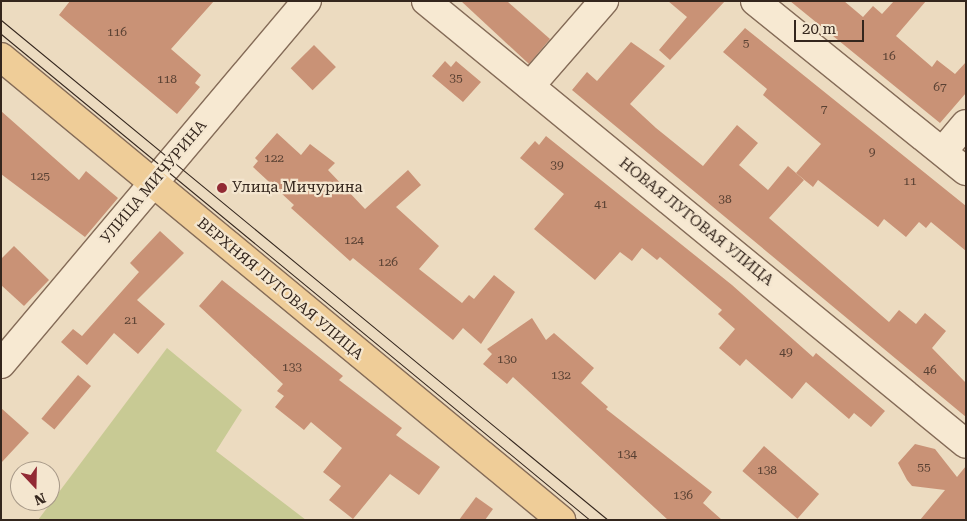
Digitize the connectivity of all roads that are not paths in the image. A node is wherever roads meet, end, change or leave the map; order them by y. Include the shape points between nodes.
1 (306, 1) edge
2 (426, 1) edge
3 (604, 1) edge
4 (755, 1) edge
5 (1, 57) edge
6 (530, 86) junction
7 (966, 124) edge
8 (943, 151) junction
9 (966, 171) edge
10 (154, 181) junction
11 (1, 364) edge
12 (966, 444) edge
13 (561, 520) edge

1 - 10 street, УЛИЦА МИЧУРИНА
2 - 6 street, НОВАЯ ЛУГОВАЯ УЛИЦА
3 - 6 street
4 - 8 street
5 - 10 main road, ВЕРХНЯЯ ЛУГОВАЯ УЛИЦА
6 - 12 street, НОВАЯ ЛУГОВАЯ УЛИЦА
7 - 8 street
8 - 9 street
10 - 11 street, УЛИЦА МИЧУРИНА
10 - 13 main road, ВЕРХНЯЯ ЛУГОВАЯ УЛИЦА via 333,336

